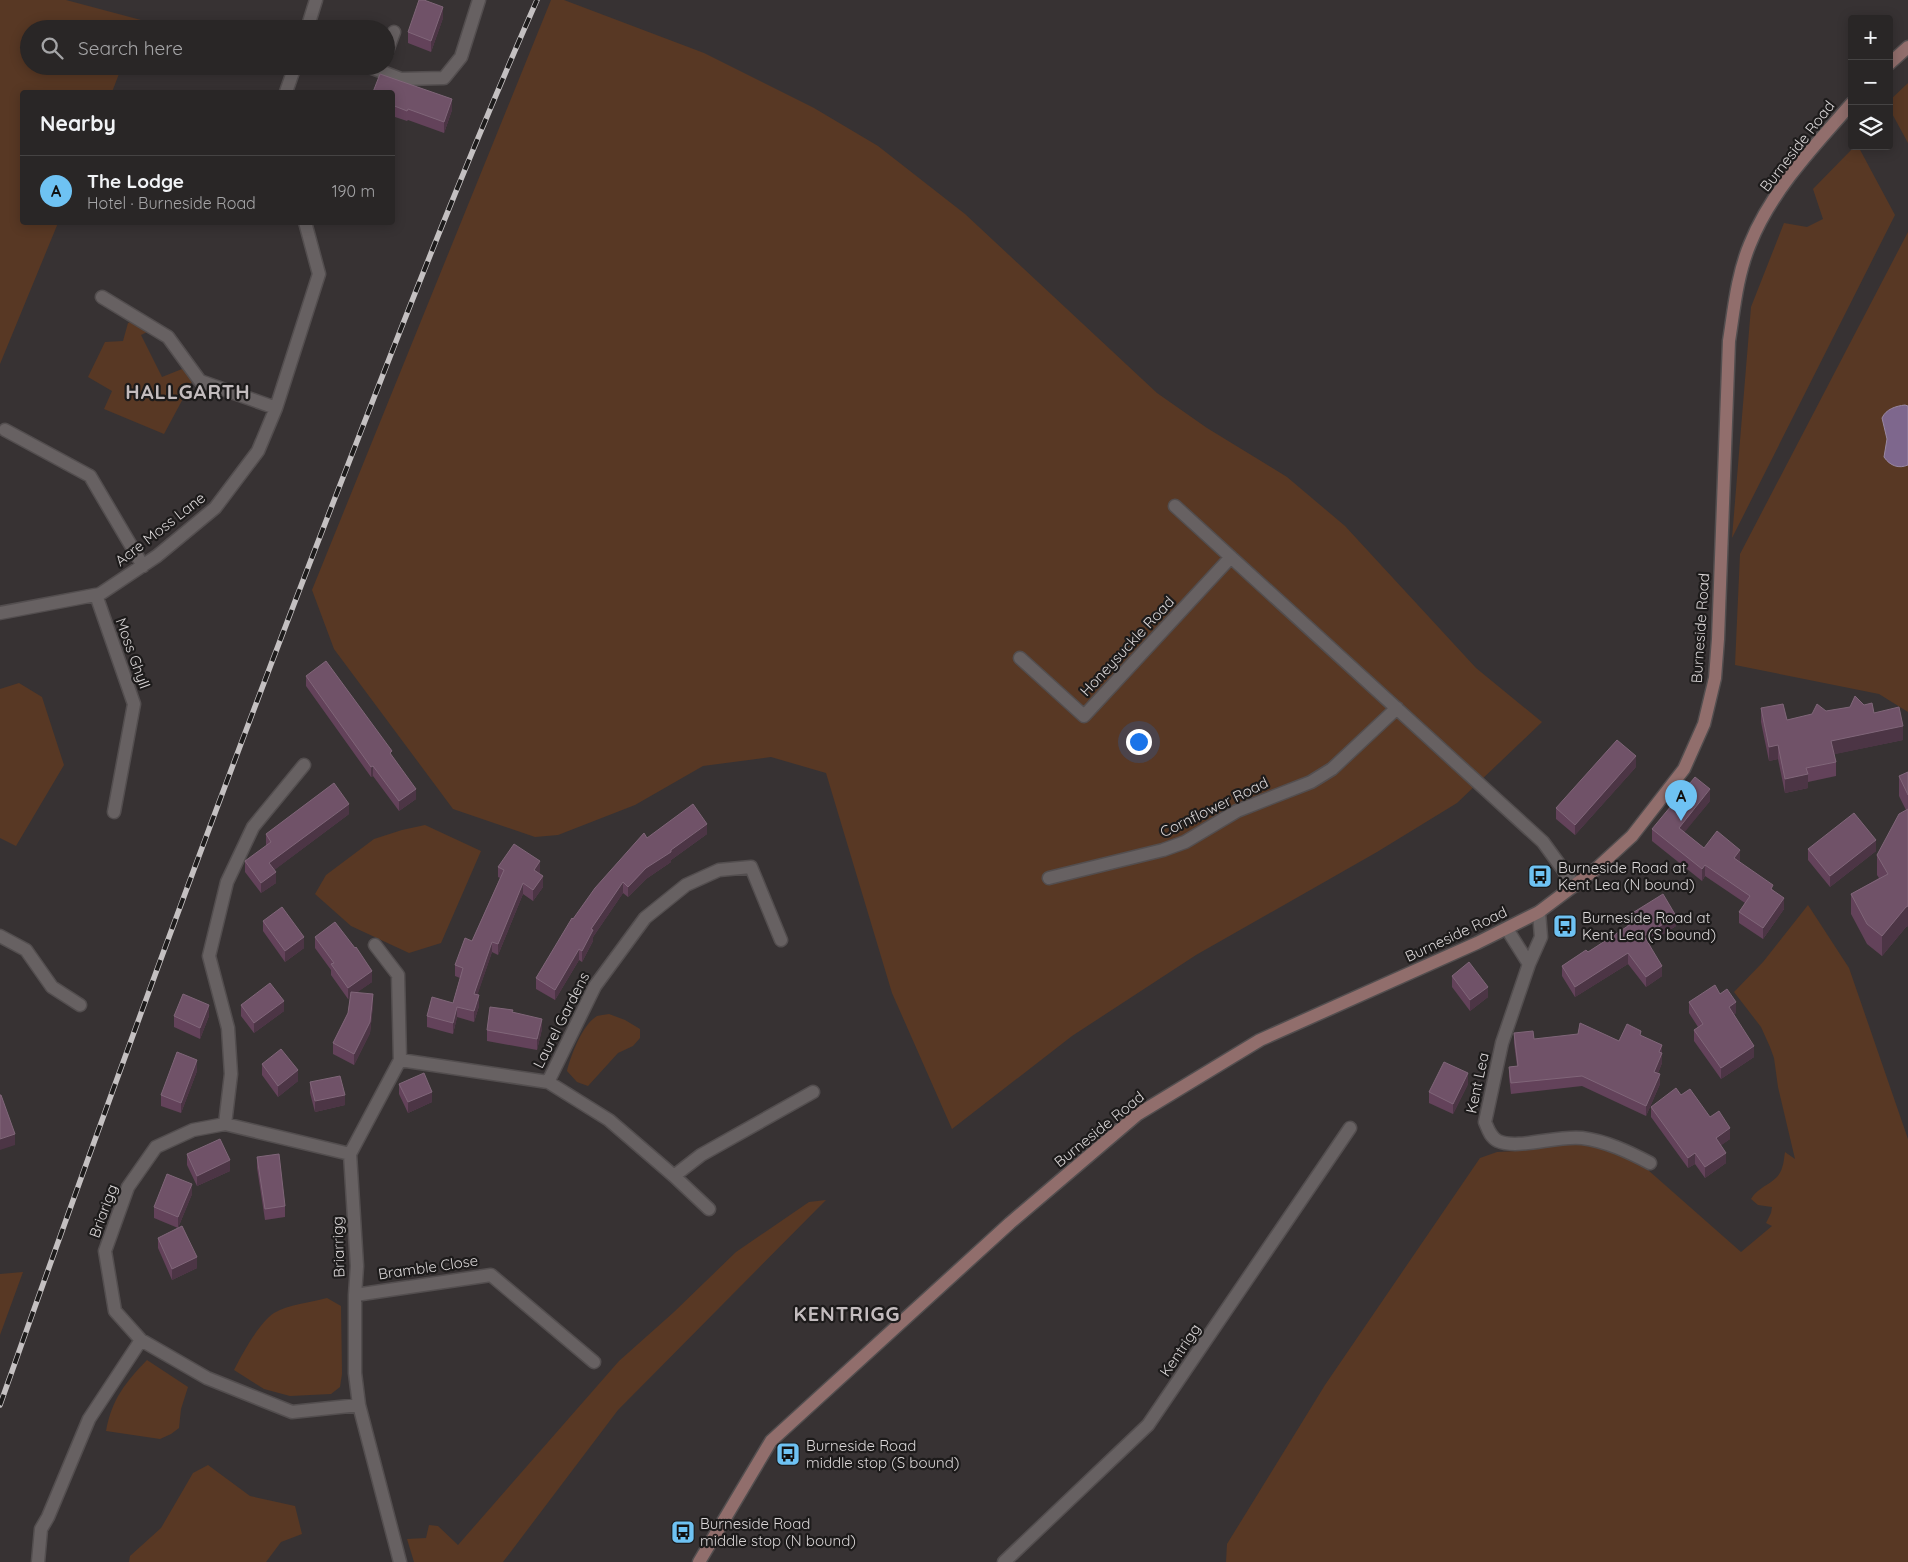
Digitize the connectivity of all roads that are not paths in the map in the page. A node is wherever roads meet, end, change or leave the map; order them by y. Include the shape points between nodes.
1 (316, 0) edge
2 (478, 0) edge
3 (310, 20) edge
4 (1908, 47) edge
5 (1893, 60) edge
6 (292, 75) edge
7 (393, 75) edge
8 (287, 90) edge
9 (1850, 105) edge
10 (306, 225) edge
11 (102, 297) dead end
12 (276, 408) junction
13 (5, 430) dead end
14 (1175, 506) dead end
15 (1231, 557) junction
16 (143, 566) junction
17 (96, 595) junction
18 (0, 612) edge
19 (1020, 658) dead end
20 (1397, 708) junction
21 (304, 765) dead end
22 (114, 812) dead end
23 (1049, 878) dead end
24 (1575, 886) junction
25 (1539, 912) junction
26 (1507, 929) junction
27 (0, 936) edge
28 (781, 940) dead end
29 (375, 945) dead end
30 (1530, 964) junction
31 (80, 1006) dead end
32 (400, 1060) junction
33 (548, 1082) junction
34 (813, 1092) dead end
35 (225, 1124) junction
36 (1350, 1128) dead end
37 (350, 1154) junction
38 (1650, 1163) dead end
39 (674, 1176) junction
40 (708, 1209) dead end
41 (355, 1295) junction
42 (141, 1340) junction
43 (594, 1362) dead end
44 (359, 1405) junction
45 (38, 1562) edge
46 (400, 1562) edge
47 (699, 1562) edge
48 (1004, 1562) edge

1 - 3 street
2 - 7 street via 461,57 444,78 401,79
4 - 5 street
6 - 8 street
9 - 24 street, Burneside Road via 1782,187 1765,215 1750,244 1735,297 1729,341 1718,639 1704,724 1684,769 1657,806 1632,836
10 - 12 street, Acre Moss Lane via 319,274
11 - 12 street via 168,337 200,381
12 - 16 street, Acre Moss Lane via 258,451 215,508
13 - 16 street via 90,476
14 - 15 street
15 - 19 street, Honeysuckle Road via 1084,716
15 - 20 street
16 - 17 street, Acre Moss Lane
17 - 18 street, Acre Moss Lane
17 - 22 street, Moss Ghyll via 134,704
20 - 23 street, Cornflower Road via 1332,769 1311,782 1237,811 1170,848
20 - 24 street via 1543,842
21 - 35 street via 253,827 227,882 209,956 228,1028 231,1074
24 - 25 street, Burneside Road
25 - 26 street, Burneside Road
25 - 30 street, Kent Lea via 1541,937
26 - 30 street
26 - 47 street, Burneside Road via 1260,1040 1138,1114 1010,1223 771,1441
27 - 31 street via 26,950 52,987
28 - 33 street, Laurel Gardens via 751,867 719,870 686,885 645,918 595,986
29 - 32 street via 398,975
30 - 38 street, Kent Lea via 1502,1043 1484,1122 1489,1134 1506,1143 1582,1138 1629,1152
32 - 33 street, Laurel Gardens
32 - 37 street
33 - 39 street, Laurel Gardens via 609,1120
34 - 39 street via 701,1155
35 - 37 street, Briarigg
35 - 42 street, Briarigg via 193,1130 156,1147 128,1187 105,1252 115,1311
36 - 48 street, Kentrigg via 1148,1425
37 - 41 street, Briarrigg via 357,1266
39 - 40 street, Laurel Gardens
41 - 43 street, Bramble Close via 491,1275
41 - 44 street, Briarrigg via 354,1373
42 - 44 street, Briarigg via 207,1378 292,1412
42 - 45 street via 89,1419 41,1529
44 - 46 street, Briarrigg

